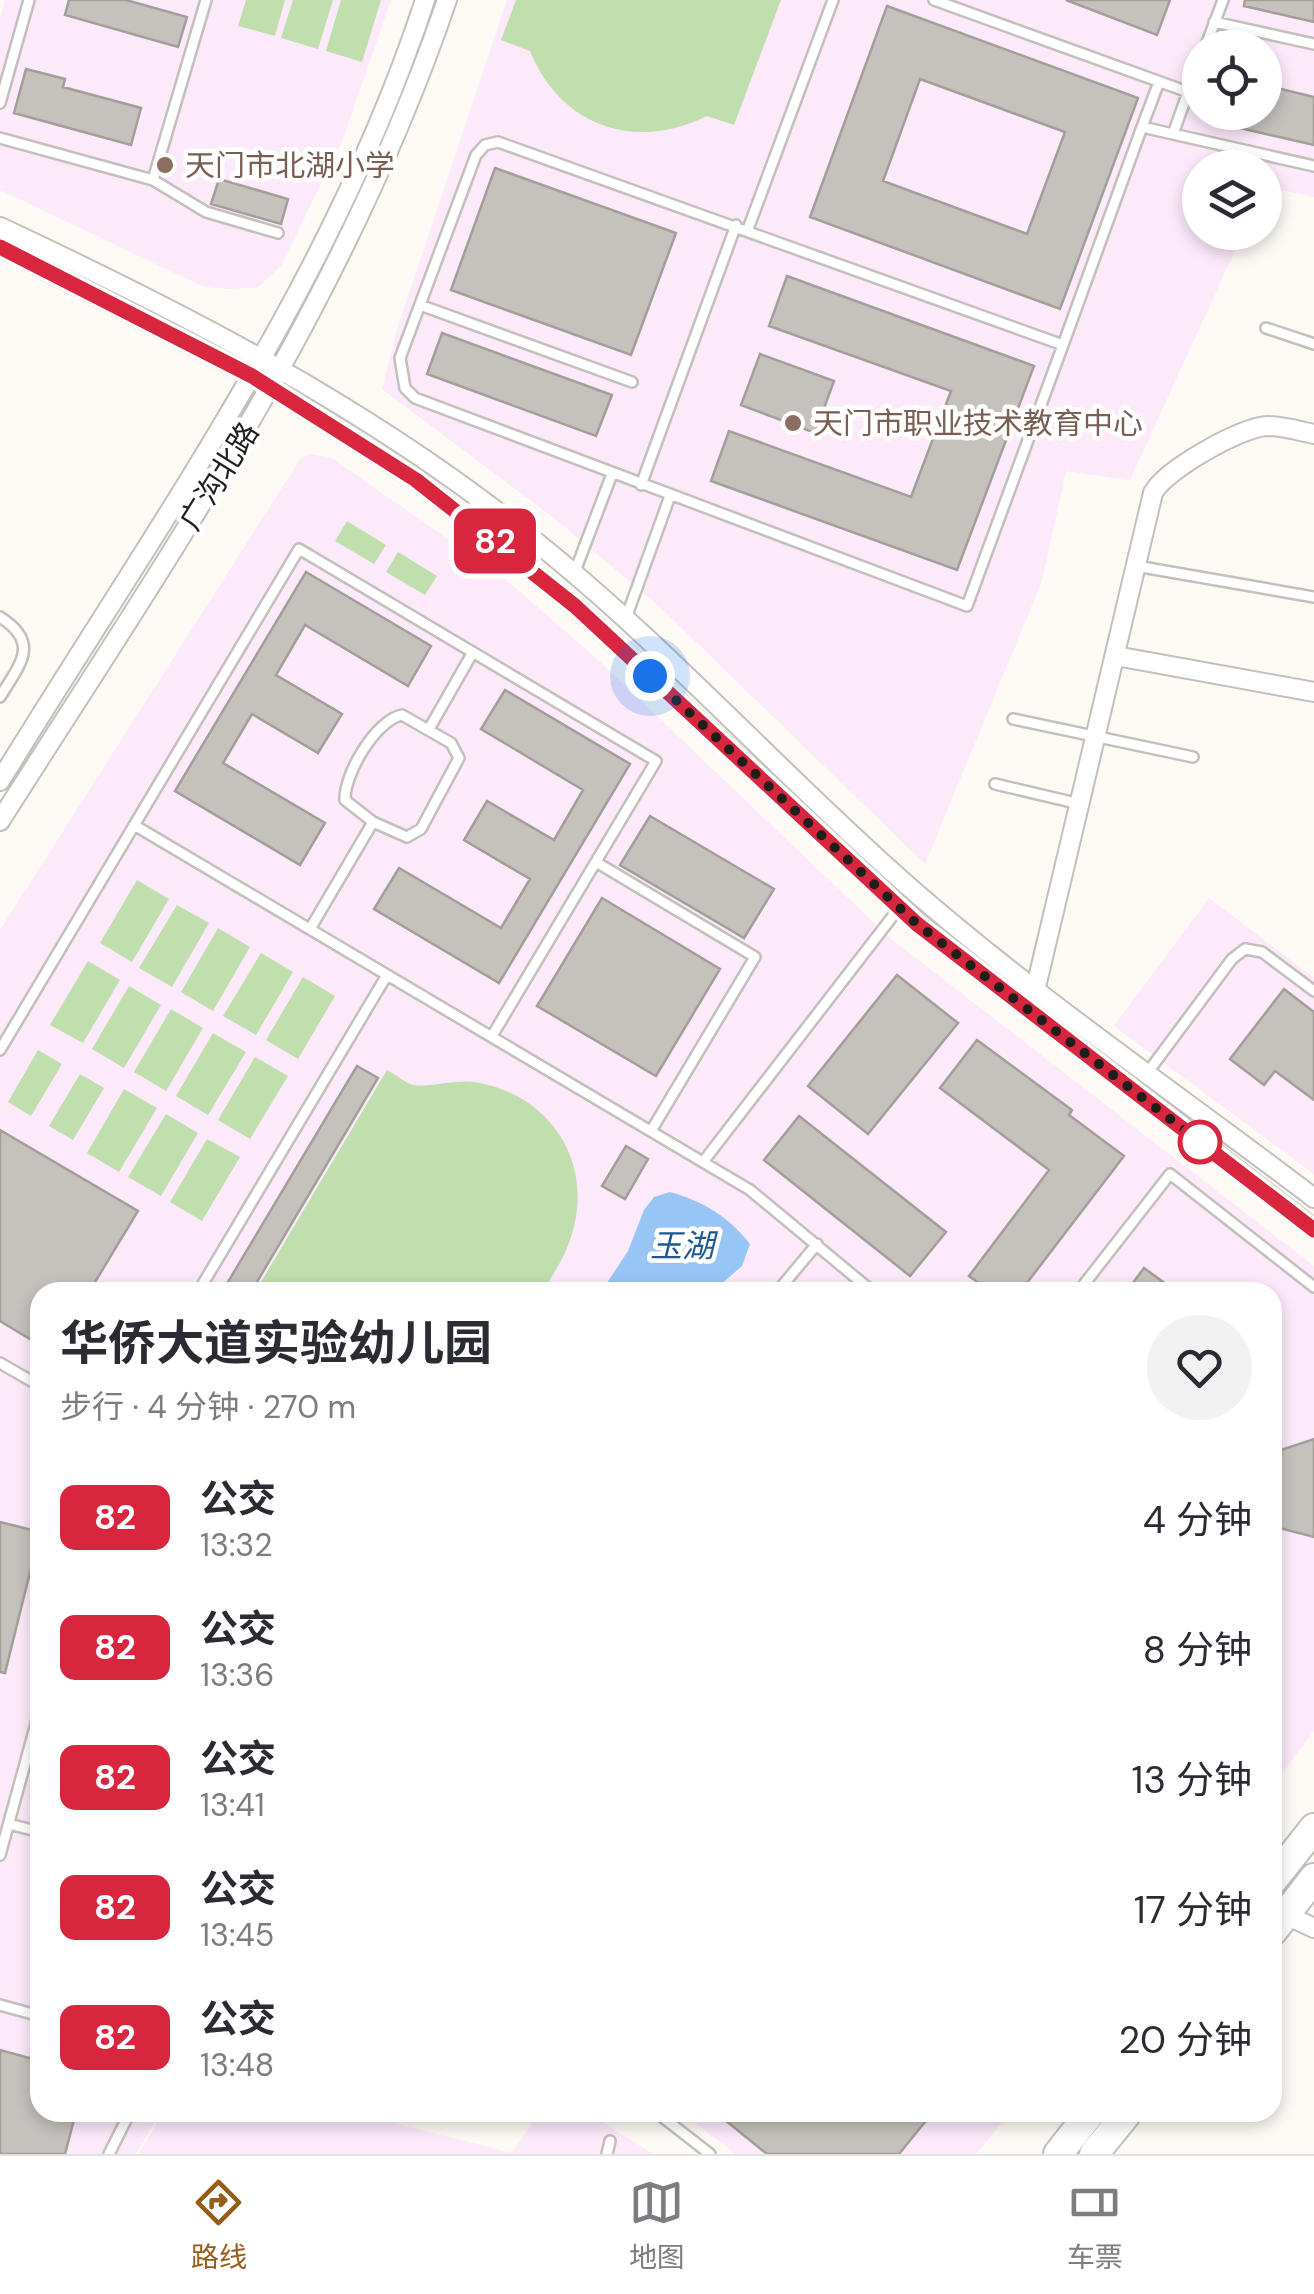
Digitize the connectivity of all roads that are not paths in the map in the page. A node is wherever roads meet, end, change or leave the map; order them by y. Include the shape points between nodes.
1 (29, 0) edge
2 (206, 0) edge
3 (425, 0) edge
4 (447, 0) edge
5 (832, 0) edge
6 (934, 0) edge
7 (1222, 0) edge
8 (1214, 22) junction
9 (1211, 30) edge
10 (1314, 44) edge
11 (1159, 82) junction
12 (1182, 90) edge
13 (0, 103) edge
14 (1182, 109) edge
15 (1142, 127) junction
16 (1173, 134) junction
17 (0, 138) edge
18 (1314, 166) edge
19 (153, 180) junction
20 (736, 225) junction
21 (0, 227) edge
22 (748, 229) junction
23 (278, 233) dead end
24 (0, 247) edge
25 (420, 305) junction
26 (1266, 328) dead end
27 (1314, 344) edge
28 (1063, 345) junction
29 (263, 358) junction
30 (284, 369) junction
31 (252, 376) junction
32 (632, 382) dead end
33 (273, 388) junction
34 (1314, 434) edge
35 (612, 474) junction
36 (641, 485) junction
37 (670, 496) junction
38 (1136, 566) junction
39 (574, 574) junction
40 (1314, 597) edge
41 (0, 617) edge
42 (626, 620) junction
43 (473, 652) junction
44 (1116, 656) junction
45 (1314, 692) edge
46 (0, 697) edge
47 (1013, 719) dead end
48 (429, 730) junction
49 (1097, 736) junction
50 (1193, 757) dead end
51 (0, 782) edge
52 (995, 784) dead end
53 (6, 798) edge
54 (1081, 804) junction
55 (0, 821) edge
56 (374, 822) junction
57 (134, 825) junction
58 (596, 862) junction
59 (899, 908) junction
60 (310, 929) junction
61 (387, 975) junction
62 (1036, 987) junction
63 (1314, 991) edge
64 (492, 1036) junction
65 (0, 1050) edge
66 (1148, 1072) junction
67 (651, 1131) junction
68 (703, 1162) junction
69 (1314, 1198) edge
70 (1314, 1230) edge
71 (817, 1244) junction
72 (204, 1282) edge
73 (785, 1282) edge
74 (861, 1282) edge
75 (1086, 1282) edge
76 (1314, 1288) edge
77 (0, 1363) edge
78 (30, 1380) edge
79 (30, 1747) edge
80 (9, 1824) junction
81 (1314, 1828) edge
82 (30, 1829) edge
83 (0, 1856) edge
84 (1282, 1868) edge
85 (1314, 1878) edge
86 (1282, 1920) edge
87 (1282, 1924) edge
88 (1314, 1928) edge
89 (0, 2004) edge
90 (30, 2013) edge
91 (125, 2122) edge
92 (669, 2122) edge
93 (1083, 2122) edge
94 (1120, 2122) edge
95 (610, 2141) dead end
96 (110, 2154) edge
97 (607, 2154) edge
98 (710, 2154) edge
99 (1058, 2154) edge
100 (1094, 2154) edge

1 - 13 lane
2 - 19 lane
3 - 29 street, 广沟北路 via 359,175
4 - 30 street, 广沟北路 via 389,158
5 - 22 lane
6 - 11 lane
7 - 8 lane
8 - 9 lane
8 - 10 lane
11 - 12 lane
11 - 15 lane
14 - 16 lane
15 - 16 lane
15 - 28 lane
16 - 18 lane
17 - 19 lane
19 - 23 lane via 206,212
20 - 22 lane
20 - 25 lane via 515,146 484,144
20 - 36 lane
21 - 29 street
22 - 28 lane
24 - 31 street
25 - 32 lane
25 - 35 lane via 400,358 405,388 415,398
26 - 27 lane
28 - 37 lane via 967,606
29 - 30 street
29 - 31 street, 广沟北路
30 - 33 street, 广沟北路
30 - 39 street via 400,440
31 - 33 street
31 - 51 street, 广沟北路
33 - 53 street, 广沟北路
33 - 59 street via 416,480 526,564
34 - 38 street via 1250,429 1169,473 1153,493
35 - 36 lane
35 - 39 lane
36 - 37 lane
37 - 42 lane
38 - 40 lane
38 - 44 street
39 - 42 street
41 - 46 lane via 24,639 24,655
42 - 62 street via 910,887
43 - 48 lane
43 - 57 lane via 299,549
43 - 58 lane via 656,761
44 - 45 street
44 - 49 street
47 - 49 lane
48 - 56 lane via 402,716 384,722 346,782 349,807
48 - 56 lane via 457,750 458,767 415,833 398,836
49 - 50 lane
49 - 54 street
52 - 54 lane
53 - 55 street, 广沟北路
54 - 62 street
56 - 60 lane
57 - 60 lane
57 - 65 lane
58 - 64 lane
58 - 67 lane via 756,957
59 - 68 lane
59 - 70 street
60 - 61 lane
61 - 64 lane
61 - 72 lane
62 - 66 street
63 - 66 lane via 1262,952 1245,949
64 - 67 lane
66 - 69 street
67 - 68 lane
68 - 71 lane
71 - 73 lane
71 - 74 lane
75 - 76 lane via 1170,1174
77 - 78 lane
79 - 80 lane
80 - 82 lane
80 - 83 lane
81 - 84 main road
85 - 86 main road
87 - 88 street
89 - 90 lane
91 - 96 lane
92 - 98 lane
93 - 99 main road
94 - 100 main road
95 - 97 lane

